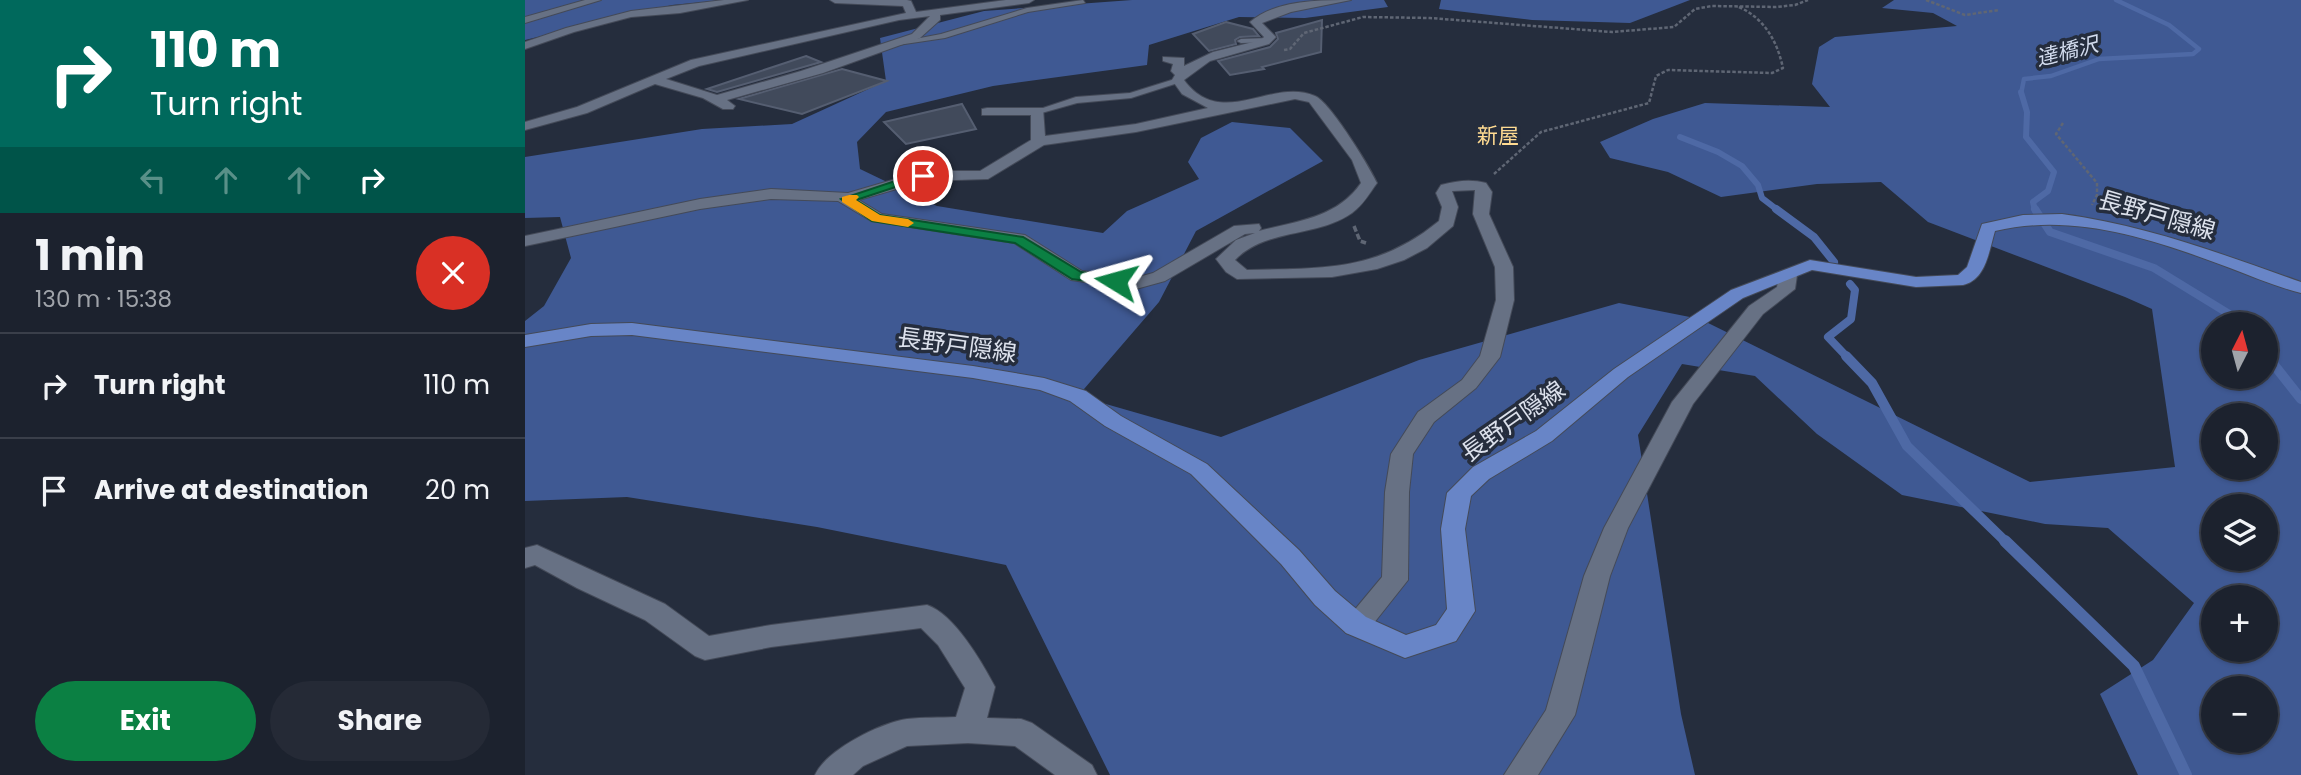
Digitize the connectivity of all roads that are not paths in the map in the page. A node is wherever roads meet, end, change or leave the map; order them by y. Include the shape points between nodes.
1 (596, 0) edge
2 (743, 0) edge
3 (835, 0) edge
4 (1029, 0) edge
5 (1346, 0) edge
6 (1083, 2) dead end
7 (934, 12) junction
8 (912, 15) junction
9 (525, 20) edge
10 (1268, 40) junction
11 (1241, 41) dead end
12 (898, 43) junction
13 (525, 46) edge
14 (1167, 60) dead end
15 (834, 67) dead end
16 (806, 73) junction
17 (1180, 77) junction
18 (658, 81) junction
19 (1220, 109) junction
20 (1038, 111) junction
21 (987, 113) dead end
22 (525, 127) edge
23 (1038, 142) junction
24 (846, 199) junction
25 (1296, 227) junction
26 (525, 241) edge
27 (1788, 275) junction
28 (2301, 288) edge
29 (525, 341) edge
30 (525, 558) edge
31 (1356, 625) junction
32 (968, 730) junction
33 (831, 775) edge
34 (1081, 775) edge
35 (1520, 775) edge

1 - 9 street
2 - 13 street via 624,16
3 - 8 street via 907,3
4 - 7 street
5 - 10 street via 1301,5 1255,22
6 - 12 lane via 1017,13 942,36
7 - 8 street
7 - 12 street via 936,18 916,36
8 - 18 street via 695,63
10 - 11 lane
10 - 17 street via 1201,61
12 - 16 street
14 - 17 street via 1180,61
15 - 16 street
16 - 18 street via 722,103
17 - 19 street via 1186,91
17 - 20 lane via 1131,95 1069,101
18 - 22 street
19 - 23 street via 1136,128
19 - 25 street via 1295,95 1313,99 1359,160 1369,183 1362,196 1328,220
20 - 21 street
20 - 23 street
23 - 24 street via 982,176 923,176
24 - 25 street via 877,218 1019,239 1077,276 1136,284 1159,277 1240,230 1277,223
24 - 26 street via 771,194
25 - 31 street via 1244,242 1225,259 1243,275 1374,264 1416,247 1447,223 1450,207 1445,188 1464,184 1481,186 1484,192 1481,214 1504,267 1505,300 1490,357 1469,384 1426,417 1402,454 1395,580
27 - 28 main road, 長野戸隠線 via 1810,265 1916,282 1963,280 1975,269 1988,228 2001,223 2079,219 2150,237
27 - 31 main road, 長野戸隠線 via 1737,294 1459,493 1453,529 1461,611 1446,633 1405,647
27 - 35 street via 1786,289 1756,310 1683,402 1616,527 1560,715
29 - 31 main road, 長野戸隠線 via 591,330 632,329 1044,384 1078,396 1199,469
30 - 32 street via 537,554 655,612 705,648 927,616 948,637 980,687
32 - 33 street via 905,733 852,756
32 - 34 street via 1021,733

